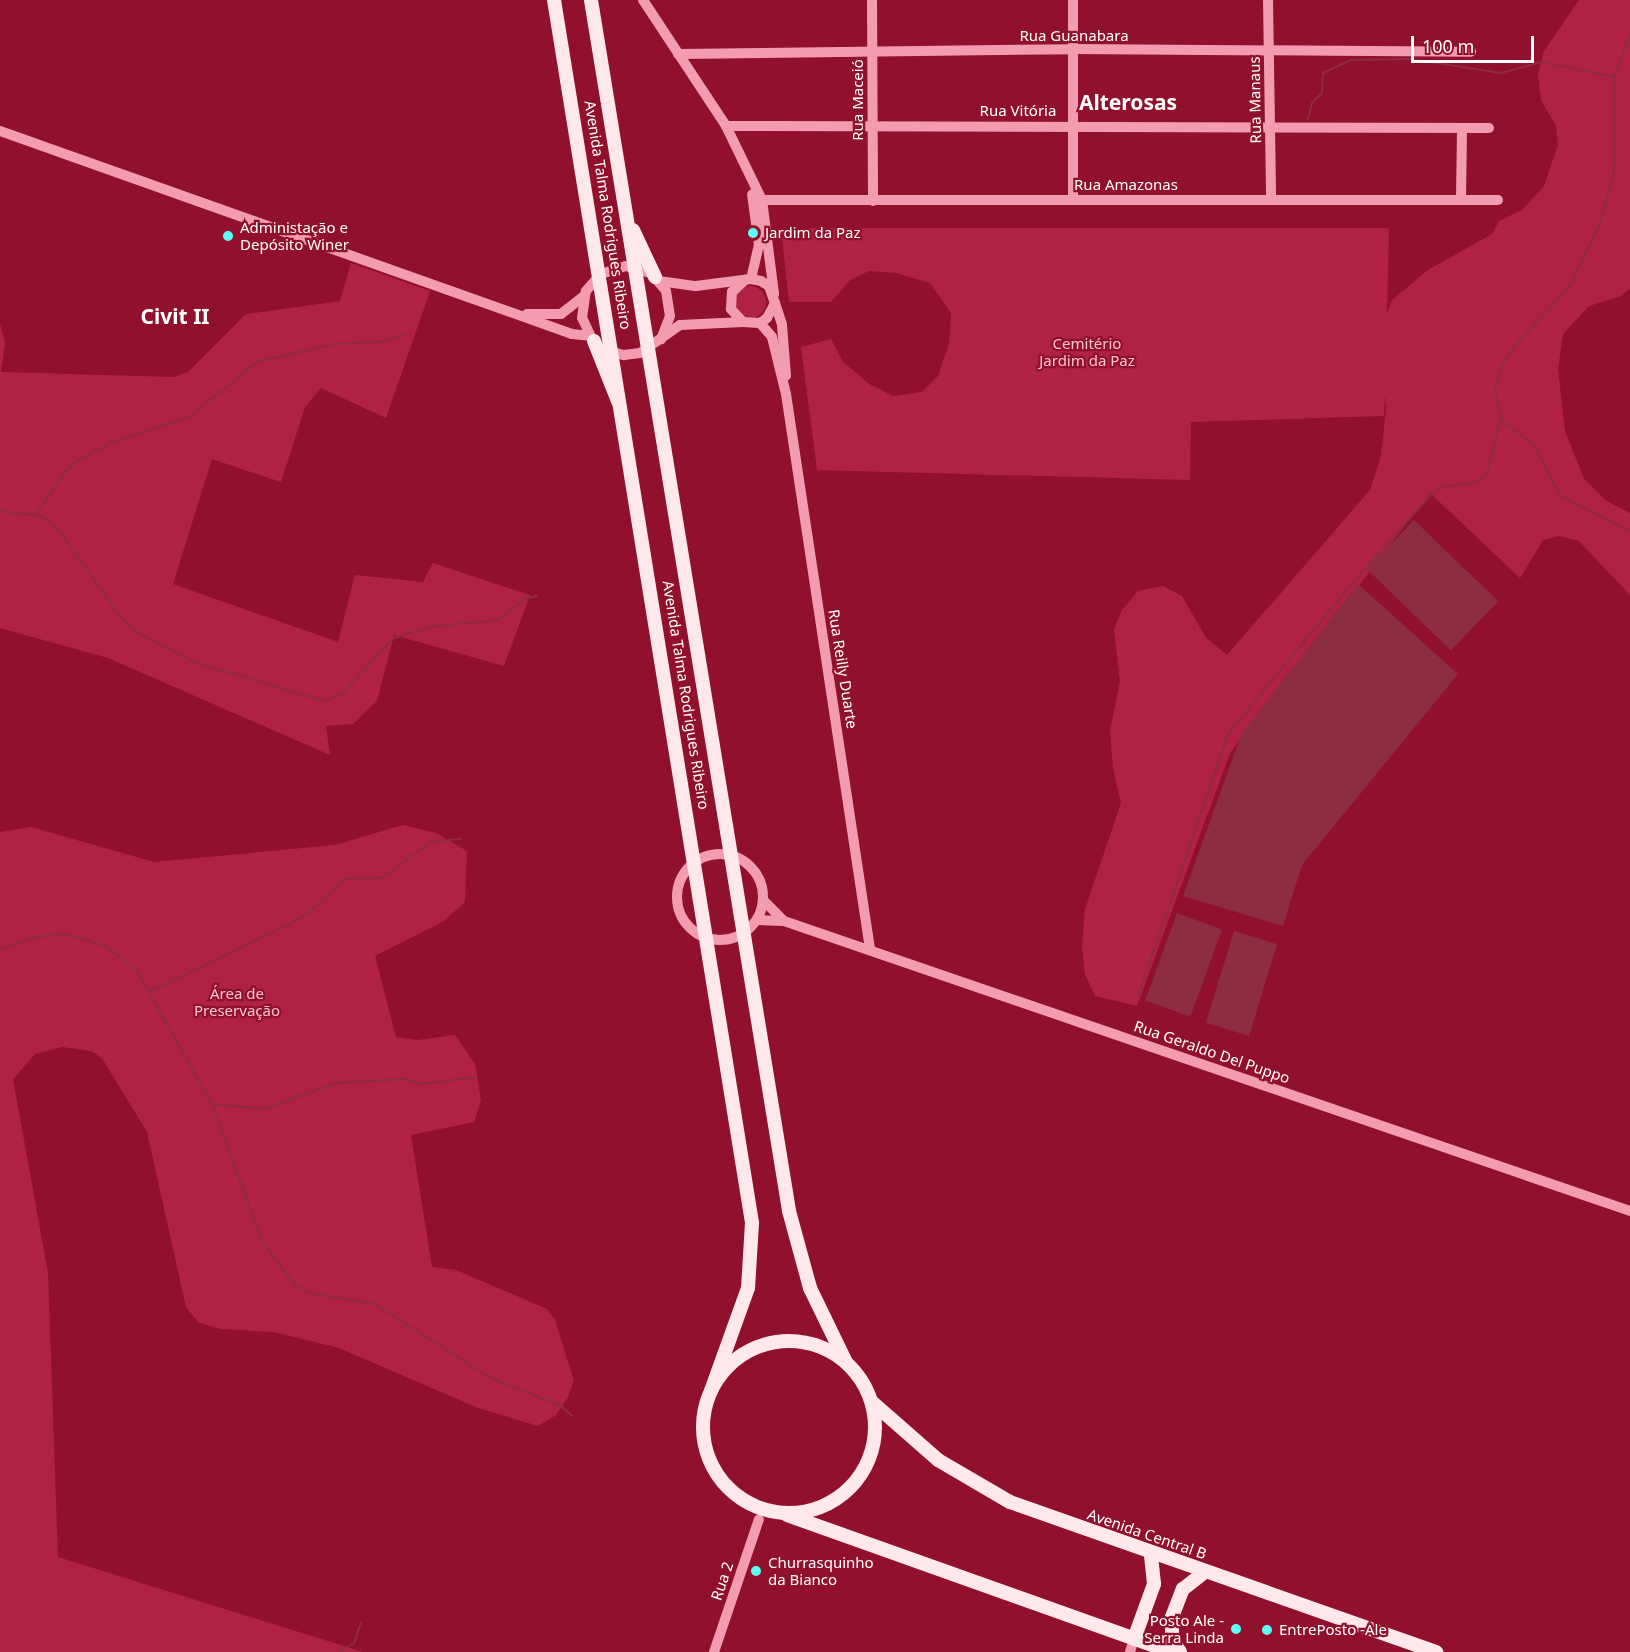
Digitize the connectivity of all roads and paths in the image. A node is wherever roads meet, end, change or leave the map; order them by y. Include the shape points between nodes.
1 (554, 0) edge
2 (591, 0) edge
3 (644, 0) edge
4 (872, 0) edge
5 (1073, 0) edge
6 (1268, 0) edge
7 (1074, 49) junction
8 (1471, 52) dead end
9 (1269, 53) junction
10 (678, 54) junction
11 (874, 54) junction
12 (1073, 125) junction
13 (1270, 125) junction
14 (726, 126) junction
15 (873, 126) junction
16 (1462, 128) junction
17 (1490, 128) dead end
18 (0, 131) edge
19 (757, 200) junction
20 (1072, 200) junction
21 (1271, 200) junction
22 (1461, 200) junction
23 (1498, 200) dead end
24 (873, 201) junction
25 (629, 223) junction
26 (636, 267) junction
27 (601, 274) junction
28 (657, 279) junction
29 (748, 280) junction
30 (586, 291) junction
31 (774, 299) junction
32 (515, 313) junction
33 (743, 322) junction
34 (760, 323) junction
35 (592, 339) junction
36 (661, 339) junction
37 (649, 349) junction
38 (614, 354) junction
39 (786, 394) junction
40 (624, 413) junction
41 (731, 855) junction
42 (696, 861) junction
43 (763, 900) junction
44 (757, 920) junction
45 (784, 921) junction
46 (744, 933) junction
47 (708, 938) junction
48 (870, 949) junction
49 (1630, 1211) edge
50 (846, 1362) junction
51 (711, 1391) junction
52 (872, 1402) junction
53 (785, 1514) junction
54 (759, 1519) dead end
55 (1151, 1554) junction
56 (1205, 1572) junction
57 (1132, 1645) edge
58 (714, 1652) edge
59 (1171, 1652) edge
60 (1180, 1652) edge
61 (1436, 1652) edge

1 - 27 main road, Avenida Talma Rodrigues Ribeiro
2 - 25 main road, Avenida Talma Rodrigues Ribeiro
3 - 10 street, Rua Reilly Duarte
4 - 11 street, Rua Maceió
5 - 7 street
6 - 9 street, Rua Manaus
7 - 9 street, Rua Guanabara
7 - 11 street, Rua Guanabara
7 - 12 street
8 - 9 street, Rua Guanabara
9 - 13 street, Rua Manaus
10 - 11 street, Rua Guanabara
10 - 14 street, Rua Reilly Duarte
11 - 15 street, Rua Maceió
12 - 13 street, Rua Vitória
12 - 15 street, Rua Vitória
12 - 20 street
13 - 16 street, Rua Vitória
13 - 21 street, Rua Manaus
14 - 15 street, Rua Vitória
14 - 19 street, Rua Reilly Duarte via 749,173
15 - 24 street, Rua Maceió
16 - 17 street, Rua Vitória
16 - 22 street
18 - 32 street
19 - 24 street, Rua Amazonas
19 - 29 street, Rua Reilly Duarte via 759,245
19 - 31 street, Rua Reilly Duarte
20 - 21 street, Rua Amazonas
20 - 24 street, Rua Amazonas
21 - 22 street, Rua Amazonas
22 - 23 street, Rua Amazonas
25 - 26 main road, Avenida Talma Rodrigues Ribeiro
25 - 28 main road
26 - 27 street via 615,267
26 - 28 street
26 - 37 main road, Avenida Talma Rodrigues Ribeiro
27 - 30 street
27 - 38 main road, Avenida Talma Rodrigues Ribeiro
28 - 29 street via 696,286
28 - 36 street via 671,309
29 - 31 street via 768,286
29 - 33 street via 732,292 730,300 735,317
30 - 32 street via 576,305 561,314
30 - 35 street via 582,318
31 - 34 street via 767,318
31 - 39 street, Rua Reilly Duarte via 782,326
32 - 35 street
33 - 34 street
33 - 36 street via 680,325
34 - 39 street, Rua Reilly Duarte via 772,337
35 - 38 street
35 - 40 main road
36 - 37 street
37 - 38 street via 629,355
37 - 41 main road, Avenida Talma Rodrigues Ribeiro
38 - 40 main road, Avenida Talma Rodrigues Ribeiro
39 - 48 street, Rua Reilly Duarte
40 - 42 main road, Avenida Talma Rodrigues Ribeiro
41 - 42 street via 713,855
41 - 43 street via 743,860 757,874
41 - 46 main road, Avenida Talma Rodrigues Ribeiro
42 - 47 main road, Avenida Talma Rodrigues Ribeiro
42 - 47 street via 681,880 678,902 685,922
43 - 44 street
43 - 45 street, Rua Geraldo Del Puppo
44 - 45 street, Rua Geraldo Del Puppo
44 - 46 street
45 - 48 street, Rua Geraldo Del Puppo
46 - 47 street via 727,940
46 - 50 main road, Avenida Talma Rodrigues Ribeiro via 793,1232 810,1288
47 - 51 main road, Avenida Talma Rodrigues Ribeiro via 753,1245 741,1312
48 - 49 street, Rua Geraldo Del Puppo
50 - 51 main road, Avenida Central B via 811,1344 772,1343 736,1360
50 - 52 main road, Avenida Central B
51 - 53 main road, Avenida Central B via 703,1424 712,1468 742,1501
52 - 53 main road, Avenida Central B via 875,1435 866,1467 846,1493 817,1510
52 - 55 main road, Avenida Central B via 926,1451 989,1492
53 - 57 main road, Avenida Central B
54 - 58 street, Rua 2
55 - 56 main road, Avenida Central B
55 - 57 main road via 1154,1584
56 - 60 main road via 1183,1589 1172,1617 1172,1640
56 - 61 main road, Avenida Central B
57 - 59 main road, Avenida Central B

